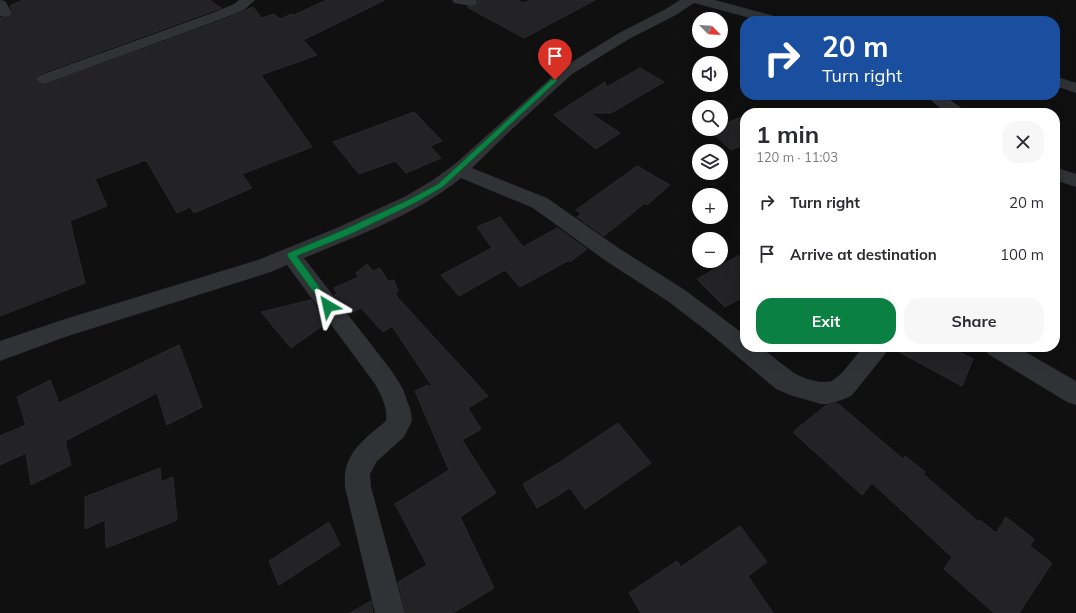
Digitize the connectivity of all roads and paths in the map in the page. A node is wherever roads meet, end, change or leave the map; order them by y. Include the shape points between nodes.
1 (248, 0) edge
2 (689, 0) edge
3 (699, 0) edge
4 (758, 16) edge
5 (44, 79) dead end
6 (1060, 83) edge
7 (1076, 88) edge
8 (940, 100) edge
9 (950, 108) edge
10 (459, 170) junction
11 (1060, 175) edge
12 (1076, 181) edge
13 (291, 255) junction
14 (740, 344) edge
15 (0, 351) edge
16 (749, 352) edge
17 (872, 352) edge
18 (1005, 352) edge
19 (1076, 394) edge
20 (390, 613) edge

1 - 5 street via 239,7 217,16
2 - 10 street via 567,70
3 - 4 street
6 - 7 street
8 - 9 street
10 - 13 street via 413,201
10 - 14 street via 540,203 613,255 677,296
11 - 12 street
13 - 15 street
13 - 20 street via 383,377 391,389 399,412 399,421 395,429 368,452 357,474 358,487
16 - 17 street via 785,381 811,391 823,392 842,388
18 - 19 street

